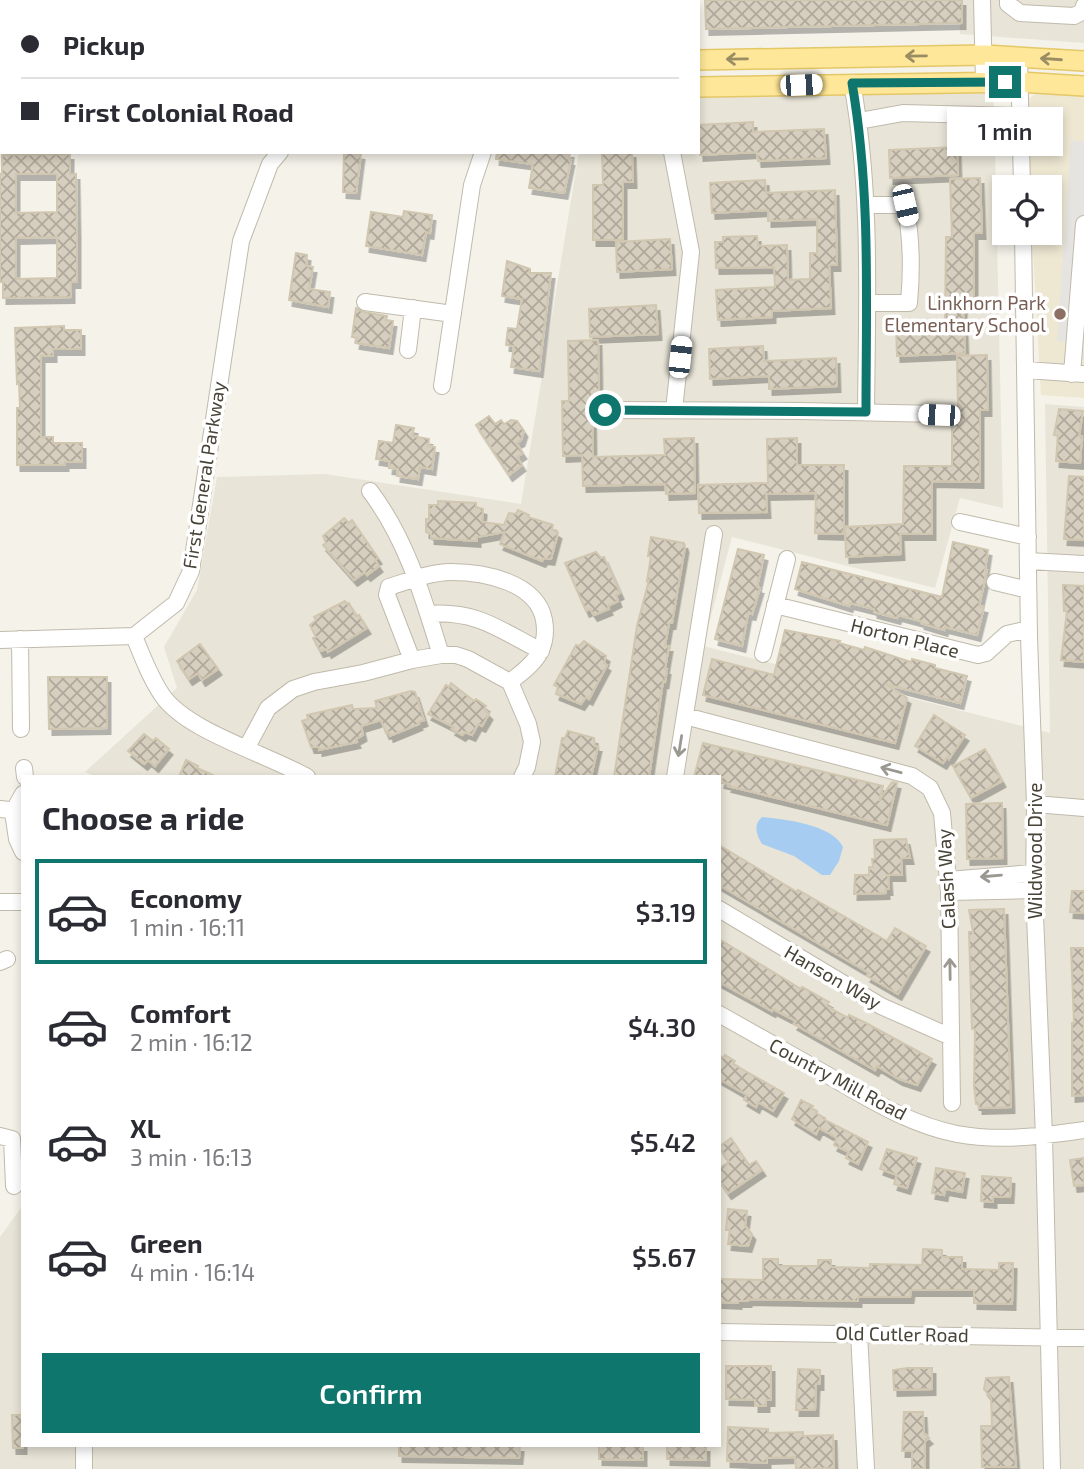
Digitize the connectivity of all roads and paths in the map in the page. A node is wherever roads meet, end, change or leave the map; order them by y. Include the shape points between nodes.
1 (982, 0) edge
2 (1008, 0) edge
3 (1083, 9) edge
4 (984, 55) junction
5 (1019, 57) junction
6 (700, 60) edge
7 (1084, 61) edge
8 (984, 82) junction
9 (1019, 82) junction
10 (852, 83) junction
11 (1084, 86) edge
12 (700, 87) edge
13 (1021, 116) junction
14 (859, 121) junction
15 (482, 154) edge
16 (672, 154) edge
17 (271, 156) edge
18 (1022, 175) edge
19 (866, 205) junction
20 (1084, 224) edge
21 (1023, 245) edge
22 (365, 302) dead end
23 (867, 303) junction
24 (413, 308) junction
25 (453, 314) junction
26 (408, 350) dead end
27 (1026, 370) junction
28 (1078, 374) edge
29 (442, 386) dead end
30 (605, 410) dead end
31 (674, 410) junction
32 (866, 412) junction
33 (939, 415) dead end
34 (370, 491) dead end
35 (960, 522) dead end
36 (714, 534) dead end
37 (1028, 537) junction
38 (787, 559) dead end
39 (1028, 561) junction
40 (1084, 564) edge
41 (416, 578) junction
42 (995, 582) dead end
43 (1028, 590) junction
44 (775, 605) junction
45 (428, 614) junction
46 (1029, 629) junction
47 (134, 636) junction
48 (20, 639) junction
49 (0, 640) edge
50 (541, 651) junction
51 (763, 654) dead end
52 (442, 655) junction
53 (412, 660) junction
54 (510, 682) junction
55 (685, 716) junction
56 (21, 729) dead end
57 (247, 747) junction
58 (303, 775) edge
59 (523, 775) edge
60 (675, 775) edge
61 (21, 796) edge
62 (1035, 804) junction
63 (1084, 808) edge
64 (7, 811) edge
65 (21, 848) edge
66 (1033, 873) junction
67 (948, 886) junction
68 (1034, 890) junction
69 (0, 902) edge
70 (21, 902) edge
71 (721, 910) edge
72 (721, 1015) edge
73 (951, 1037) junction
74 (952, 1103) dead end
75 (1084, 1130) edge
76 (0, 1136) edge
77 (1044, 1136) junction
78 (14, 1186) dead end
79 (721, 1332) edge
80 (859, 1333) junction
81 (1048, 1338) junction
82 (1084, 1338) edge
83 (84, 1447) edge
84 (84, 1469) edge
85 (866, 1469) edge
86 (1052, 1469) edge

1 - 4 street
2 - 3 street via 1020,13 1074,16
4 - 5 main road
4 -> 6 main road
4 - 8 street
7 -> 5 main road
5 - 9 street
8 - 9 main road
8 - 10 main road
9 - 11 main road
9 - 13 street
10 - 12 main road
10 - 14 street
13 - 14 street via 903,113
13 - 18 street
14 - 19 street
15 - 25 street via 472,185
16 - 31 street via 691,252
17 - 47 street, First General Parkway via 241,241 191,571 176,603
19 - 23 street
19 - 23 street via 905,205 912,271 909,303
20 - 28 street
21 - 27 street, Wildwood Drive
22 - 24 street
23 - 32 street
24 - 25 street
24 - 26 street
25 - 29 street
27 - 28 street
27 - 37 street, Wildwood Drive
30 - 31 street
31 - 32 street
32 - 33 street
34 - 41 street via 396,530
35 - 37 street
36 - 55 street
37 - 39 street, Wildwood Drive
38 - 44 street
39 - 40 street
39 - 43 street, Wildwood Drive
41 - 45 street
41 - 50 street via 468,573 523,590 544,617
41 - 53 street via 386,590
42 - 43 street
43 - 46 street, Wildwood Drive
44 - 46 street, Horton Place via 978,655 1007,634
44 - 51 street
45 - 50 street via 466,614
45 - 52 street
46 - 62 street, Wildwood Drive
47 - 48 street
47 - 57 street via 162,696 177,711
48 - 49 street
48 - 56 street
50 - 54 street
52 - 53 street
52 - 54 street via 468,659
53 - 57 street via 293,689 268,708
54 - 59 street via 531,742
55 -> 60 street
67 -> 55 street, Calash Way via 942,813 930,788 912,776
57 - 58 street
61 - 64 street
62 - 63 street
62 - 66 street, Wildwood Drive
64 - 65 street
66 -> 67 street
66 - 68 street, Wildwood Drive
67 - 68 street
73 -> 67 street, Calash Way
68 - 77 street, Wildwood Drive
69 - 70 street
71 - 73 street, Hanson Way via 881,1006
72 - 77 street, Country Mill Road via 888,1110 923,1124 956,1134 1003,1139
73 - 74 street, Calash Way
75 - 77 street, Country Mill Road
76 - 78 street via 12,1139
77 - 81 street, Wildwood Drive
79 - 80 street, Old Cutler Road
80 - 81 street, Old Cutler Road
80 - 85 street
81 - 82 street, Old Cutler Road
81 - 86 street, Wildwood Drive
83 - 84 street

